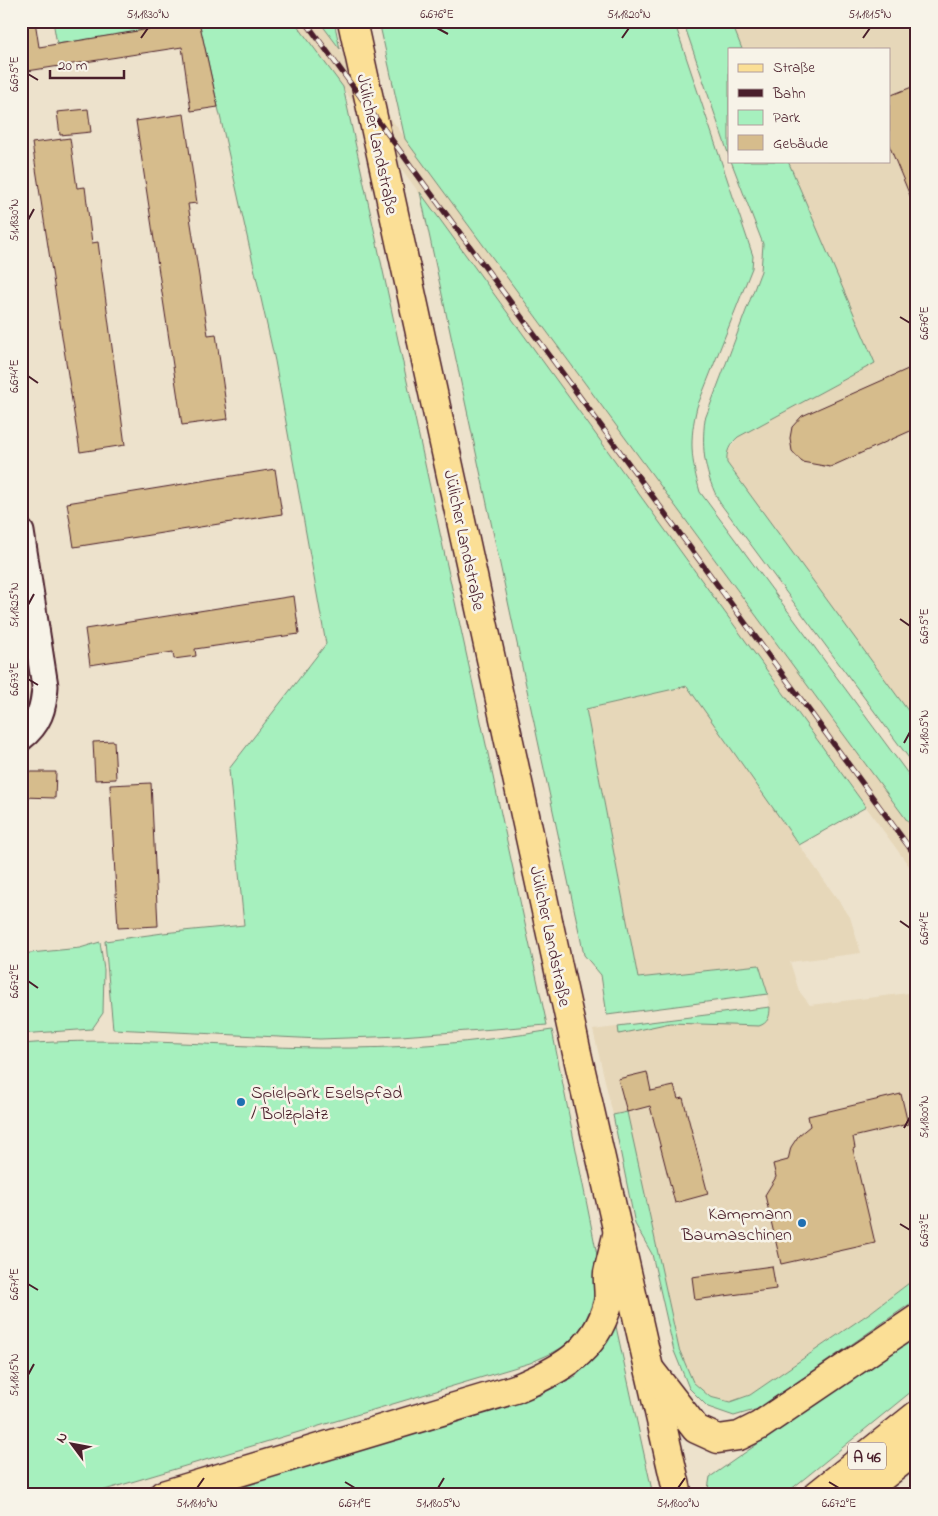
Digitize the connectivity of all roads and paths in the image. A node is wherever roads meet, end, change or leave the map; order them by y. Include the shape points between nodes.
1 (352, 21) edge
2 (21, 532) edge
3 (21, 738) edge
4 (618, 1231) junction
5 (917, 1319) edge
6 (651, 1371) junction
7 (917, 1415) edge
8 (917, 1450) edge
9 (163, 1495) edge
10 (678, 1495) edge
11 (817, 1495) edge
12 (859, 1495) edge

1 - 4 main road, Jülicher Landstraße
2 - 3 street via 45,686 44,704 38,721
4 - 6 main road, Jülicher Landstraße
4 - 9 main road via 608,1274 608,1302 597,1330 577,1357 548,1375 515,1389
5 - 6 main road via 759,1426 739,1436 718,1439 696,1429
6 - 10 main road, Jülicher Landstraße
7 - 11 main road, A 46
8 - 12 main road

